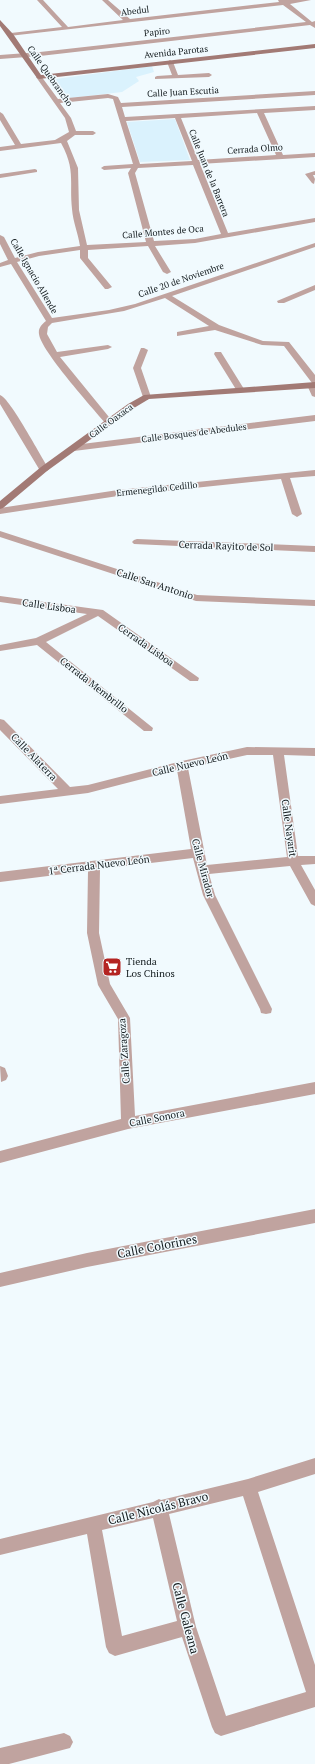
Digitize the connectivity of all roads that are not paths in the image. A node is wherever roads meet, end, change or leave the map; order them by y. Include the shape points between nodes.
1 (40, 0) edge
2 (107, 0) edge
3 (308, 0) edge
4 (283, 1) edge
5 (128, 21) junction
6 (0, 22) edge
7 (314, 25) edge
8 (66, 28) junction
9 (11, 35) junction
10 (315, 46) edge
11 (24, 55) junction
12 (0, 57) edge
13 (170, 62) junction
14 (210, 76) dead end
15 (39, 77) junction
16 (176, 77) junction
17 (157, 78) dead end
18 (315, 93) edge
19 (57, 101) junction
20 (119, 105) junction
21 (315, 108) edge
22 (260, 112) junction
23 (0, 114) edge
24 (177, 116) junction
25 (123, 119) junction
26 (73, 133) junction
27 (93, 133) dead end
28 (63, 140) junction
29 (19, 146) junction
30 (0, 149) edge
31 (315, 155) edge
32 (280, 157) junction
33 (195, 162) junction
34 (137, 165) junction
35 (304, 166) dead end
36 (104, 168) dead end
37 (35, 171) dead end
38 (312, 174) edge
39 (0, 176) edge
40 (314, 182) edge
41 (315, 220) edge
42 (225, 235) junction
43 (0, 237) edge
44 (150, 245) junction
45 (315, 246) edge
46 (85, 248) junction
47 (13, 262) junction
48 (0, 266) edge
49 (167, 272) dead end
50 (108, 287) dead end
51 (315, 287) edge
52 (166, 295) junction
53 (281, 301) dead end
54 (50, 321) junction
55 (216, 327) junction
56 (180, 334) dead end
57 (108, 347) dead end
58 (144, 350) dead end
59 (218, 354) dead end
60 (54, 355) junction
61 (314, 384) edge
62 (240, 389) junction
63 (315, 394) edge
64 (148, 397) junction
65 (0, 398) edge
66 (315, 418) edge
67 (109, 422) junction
68 (74, 448) junction
69 (44, 469) junction
70 (315, 473) edge
71 (285, 476) junction
72 (0, 506) edge
73 (0, 511) edge
74 (297, 514) dead end
75 (0, 534) edge
76 (137, 542) dead end
77 (315, 549) edge
78 (0, 599) edge
79 (315, 603) edge
80 (99, 612) junction
81 (39, 641) junction
82 (0, 648) edge
83 (194, 678) dead end
84 (0, 723) edge
85 (148, 728) dead end
86 (278, 751) junction
87 (315, 752) edge
88 (182, 765) junction
89 (67, 791) junction
90 (0, 800) edge
91 (198, 853) junction
92 (315, 860) edge
93 (293, 861) junction
94 (94, 865) junction
95 (203, 870) junction
96 (0, 878) edge
97 (315, 901) edge
98 (266, 1009) dead end
99 (315, 1088) edge
100 (128, 1123) junction
101 (0, 1157) edge
102 (315, 1216) edge
103 (0, 1280) edge
104 (315, 1466) edge
105 (248, 1486) junction
106 (159, 1508) junction
107 (93, 1524) junction
108 (0, 1547) edge
109 (187, 1627) junction
110 (315, 1692) edge
111 (315, 1698) edge
112 (64, 1742) dead end
113 (0, 1756) edge

1 - 8 street
2 - 5 street
3 - 4 street, Abedul
4 - 5 street, Abedul
4 - 7 street
5 - 8 street, Abedul
6 - 9 street, Calle Quebrancho
7 - 11 street, Papiro
8 - 9 street, Abedul
9 - 11 street, Calle Quebrancho
10 - 13 street, Avenida Parotas
11 - 12 street, Papiro
11 - 15 street, Calle Quebrancho
13 - 15 street, Avenida Parotas
13 - 16 street
14 - 16 street
15 - 19 street, Calle Quebrancho
16 - 17 street
18 - 20 street, Calle Juan Escutia
19 - 20 street via 108,96 116,98
19 - 26 street, Calle Quebrancho via 68,118
20 - 25 street
21 - 22 street
22 - 24 street
22 - 32 street
23 - 29 street
24 - 25 street
24 - 33 street, Calle Juan de la Barrera
25 - 34 street
26 - 27 street
26 - 28 street
28 - 29 street
28 - 46 street via 72,156 76,215
29 - 30 street
31 - 32 street, Cerrada Olmo
32 - 33 street, Cerrada Olmo
33 - 34 street, Cerrada Olmo
33 - 42 street, Calle Juan de la Barrera
34 - 36 street, Cerrada Olmo
34 - 44 street via 131,173
35 - 38 street
37 - 39 street
38 - 40 street
41 - 42 street, Calle Montes de Oca
42 - 44 street, Calle Montes de Oca
43 - 47 street, Calle Ignacio Allende
44 - 46 street, Calle Montes de Oca
44 - 49 street
45 - 52 street, Calle 20 de Noviembre
46 - 47 street, Calle Montes de Oca via 38,254
46 - 50 street via 84,258
47 - 48 street, Calle Montes de Oca
47 - 54 street, Calle Ignacio Allende
51 - 53 street
52 - 54 street, Calle 20 de Noviembre via 123,310
52 - 55 street
54 - 60 street, Calle Ignacio Allende via 44,326 43,334
55 - 56 street
55 - 61 street via 262,343 286,344
57 - 60 street
58 - 64 street via 137,368
59 - 62 street
60 - 67 street, Calle Ignacio Allende
61 - 62 street, Calle Oaxaca
61 - 63 street
62 - 64 street, Calle Oaxaca
64 - 67 street, Calle Oaxaca
65 - 69 street
66 - 68 street, Calle Bosques de Abedules
67 - 68 street, Calle Oaxaca
68 - 69 street, Calle Oaxaca
69 - 72 street, Calle Oaxaca
70 - 71 street, Ermenegildo Cedillo
71 - 73 street, Ermenegildo Cedillo via 103,495
71 - 74 street
75 - 79 street, Calle San Antonio via 196,598
76 - 77 street, Cerrada Rayito de Sol
78 - 80 street, Calle Lisboa
80 - 81 street
80 - 83 street, Cerrada Lisboa
81 - 82 street
81 - 85 street, Cerrada Membrillo
84 - 89 street, Calle Alaterra
86 - 87 street, Calle Nuevo León
86 - 88 street, Calle Nuevo León via 247,751
86 - 93 street, Calle Nayarit
88 - 89 street, Calle Nuevo León via 88,789
88 - 91 street, Calle Mirador
89 - 90 street, Calle Nuevo León
91 - 94 street, 1ª Cerrada Nuevo León
91 - 95 street, Calle Mirador
92 - 93 street
93 - 95 street
93 - 97 street, Calle Nayarit
94 - 96 street, 1ª Cerrada Nuevo León
94 - 100 street, Calle Zaragoza via 93,933 104,985 124,1018
95 - 98 street, Calle Mirador via 209,895
99 - 100 street, Calle Sonora
100 - 101 street, Calle Sonora
102 - 103 street, Calle Colorines via 87,1260
104 - 105 street, Calle Nicolás Bravo
105 - 106 street, Calle Nicolás Bravo
105 - 110 street
106 - 107 street, Calle Nicolás Bravo
106 - 109 street, Calle Galeana
107 - 108 street, Calle Nicolás Bravo
107 - 109 street via 116,1647
109 - 111 street, Calle Galeana via 221,1727
112 - 113 street

